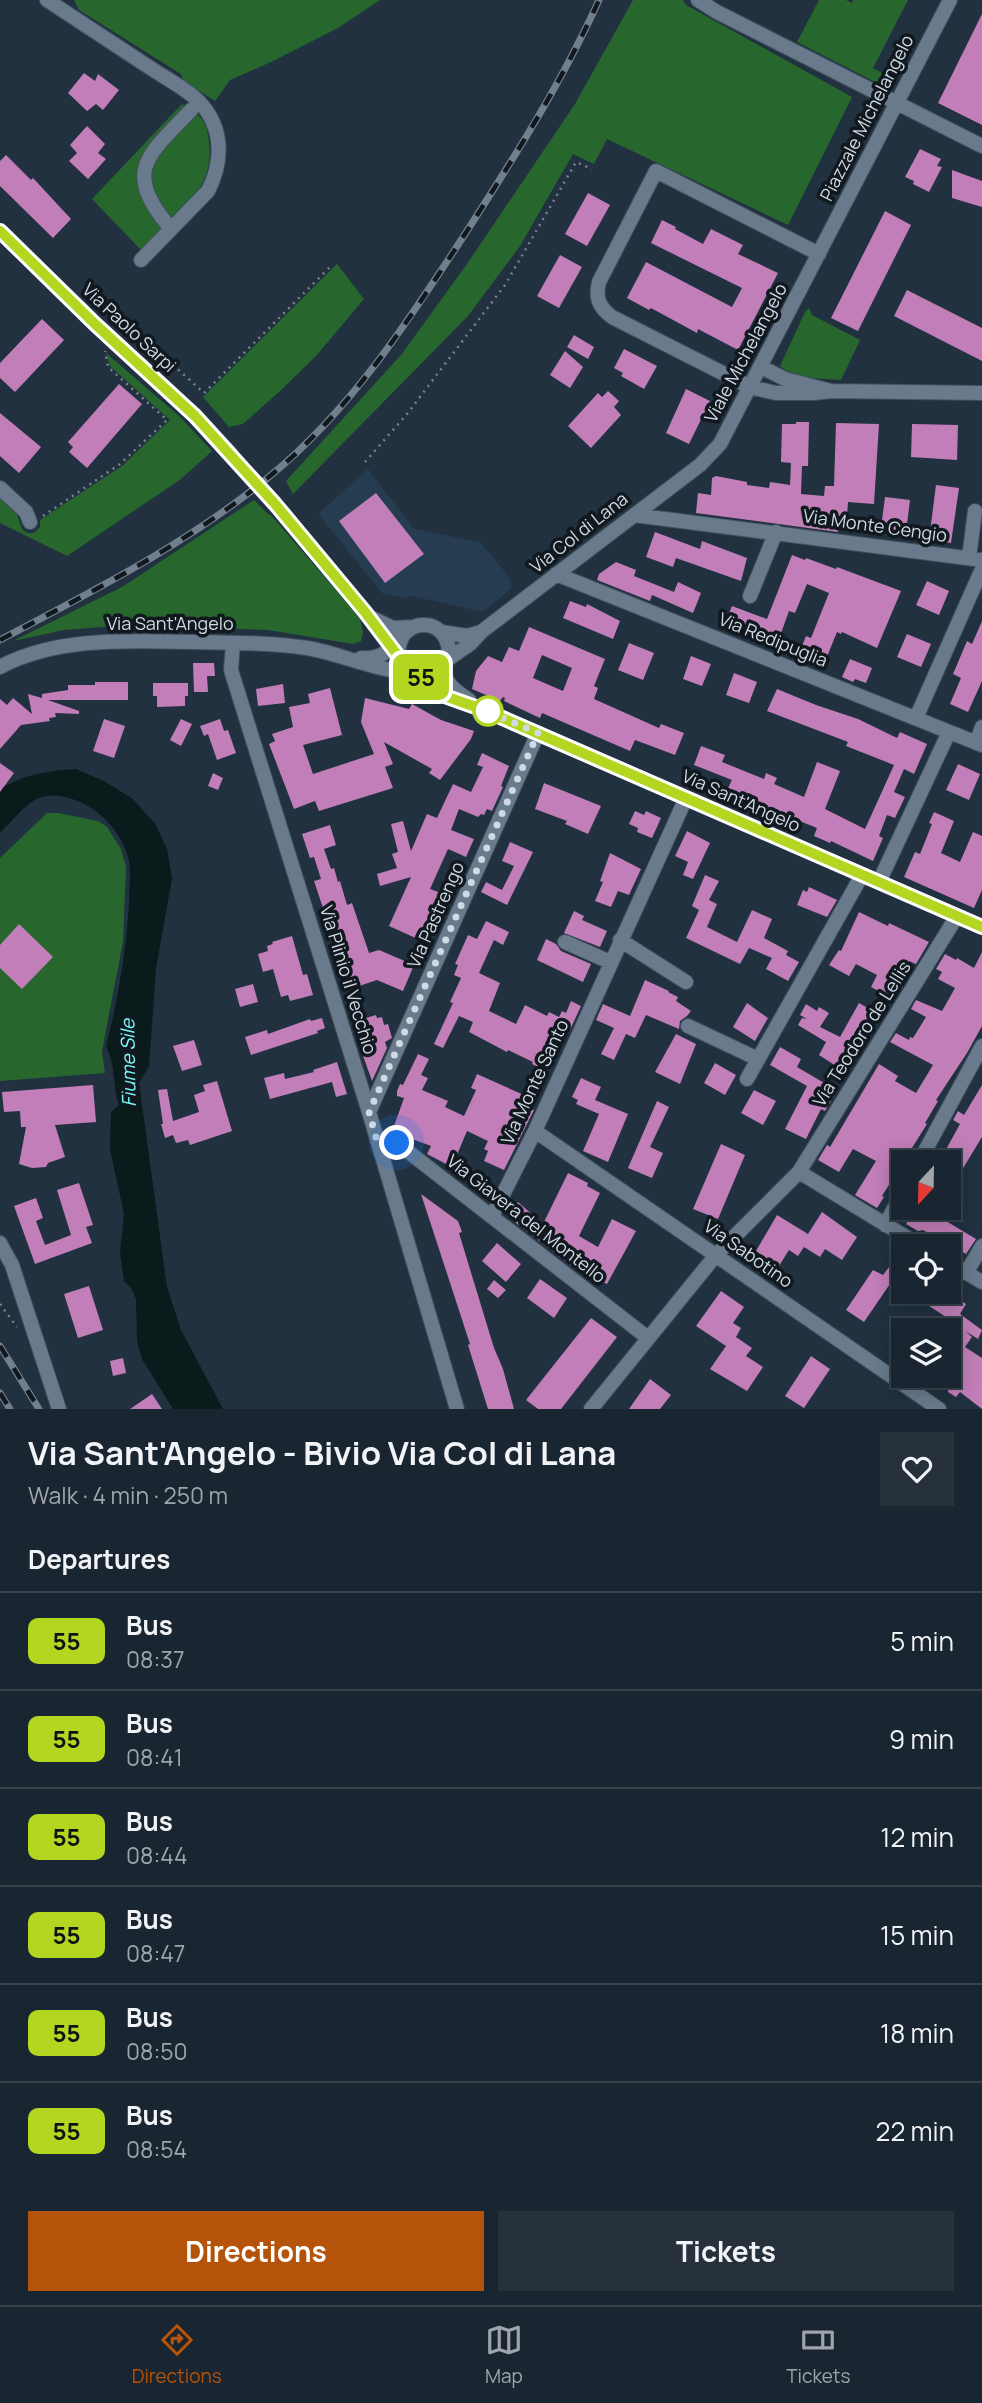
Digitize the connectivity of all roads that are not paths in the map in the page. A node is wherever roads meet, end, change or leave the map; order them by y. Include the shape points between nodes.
1 (47, 0) edge
2 (698, 0) edge
3 (950, 0) edge
4 (896, 104) junction
5 (191, 110) dead end
6 (982, 146) edge
7 (167, 224) dead end
8 (0, 231) edge
9 (819, 254) junction
10 (141, 260) dead end
11 (761, 367) junction
12 (750, 387) junction
13 (831, 391) junction
14 (982, 393) edge
15 (231, 454) tunnel mouth
16 (700, 465) joint
17 (0, 488) edge
18 (275, 504) tunnel mouth
19 (975, 512) dead end
20 (634, 515) junction
21 (35, 520) road end
22 (776, 532) junction
23 (976, 559) edge
24 (982, 569) edge
25 (556, 574) junction
26 (750, 596) dead end
27 (368, 618) junction
28 (409, 630) junction
29 (441, 632) junction
30 (481, 632) junction
31 (233, 643) junction
32 (392, 649) junction
33 (348, 656) junction
34 (443, 663) junction
35 (0, 667) edge
36 (413, 670) junction
37 (484, 710) junction
38 (916, 718) junction
39 (982, 727) edge
40 (949, 732) junction
41 (538, 733) junction
42 (979, 744) edge
43 (686, 798) junction
44 (862, 875) junction
45 (879, 882) junction
46 (957, 916) junction
47 (982, 927) edge
48 (620, 940) junction
49 (565, 942) dead end
50 (610, 962) junction
51 (687, 982) dead end
52 (688, 1026) dead end
53 (982, 1045) edge
54 (758, 1059) junction
55 (747, 1079) dead end
56 (369, 1112) junction
57 (535, 1131) junction
58 (377, 1141) junction
59 (925, 1150) edge
60 (799, 1172) junction
61 (891, 1214) edge
62 (492, 1216) junction
63 (885, 1225) junction
64 (900, 1234) edge
65 (0, 1242) edge
66 (982, 1246) edge
67 (716, 1255) junction
68 (961, 1270) edge
69 (966, 1273) junction
70 (982, 1282) edge
71 (648, 1338) junction
72 (60, 1409) edge
73 (457, 1409) edge
74 (591, 1409) edge
75 (939, 1409) edge

1 - 10 street via 191,96 214,125 219,153 215,179
2 - 4 street
3 - 4 street, Piazzale Michelangelo
4 - 6 street
4 - 9 street, Piazzale Michelangelo
5 - 7 street via 157,146 144,179 146,194
8 - 15 street, Via Paolo Sarpi
9 - 11 street, Viale Michelangelo
9 - 12 street via 656,171 599,282 598,301 612,317
11 - 12 street, Viale Michelangelo
11 - 13 street via 785,379
12 - 13 street via 776,393
12 - 16 street, Viale Michelangelo via 720,444
13 - 14 street
16 - 20 street, Via Col di Lana
17 - 21 street
18 - 27 street
19 - 23 street, Via Monte Cengio
20 - 22 street, Via Monte Cengio
20 - 25 street, Via Col di Lana
22 - 23 street, Via Monte Cengio
22 - 26 street, Via Monte Cengio
24 - 38 street
25 - 30 street, Via Col di Lana
25 - 38 street, Via Redipuglia
27 - 28 street
27 - 32 street
27 - 33 street via 375,632 373,645 362,654
28 - 29 street via 427,625
28 - 32 street
28 - 36 street via 399,652
29 - 30 street via 467,636
29 - 34 street, Via Sant'Angelo via 448,648
30 - 34 street, Via Col di Lana
31 - 33 street, Via Sant'Angelo
31 - 35 street, Via Sant'Angelo via 89,644 39,652
31 - 56 street, Via Plinio il Vecchio via 231,670
32 - 33 street, Via Sant'Angelo via 372,658
32 - 36 street
33 - 36 street, Via Sant'Angelo via 398,672
34 - 36 street, Via Sant'Angelo via 431,672
34 - 37 street, Via Sant'Angelo via 452,687
36 - 37 street, Via Sant'Angelo via 442,695
37 - 41 street, Via Sant'Angelo
38 - 40 street, Via Redipuglia
39 - 42 street, Via Redipuglia
40 - 42 street, Via Redipuglia
40 - 45 street
41 - 43 street, Via Sant'Angelo
41 - 56 street, Via Pastrengo
43 - 44 street, Via Sant'Angelo
43 - 48 street, Via Monte Santo
44 - 45 street, Via Sant'Angelo
44 - 54 street
45 - 46 street, Via Sant'Angelo
46 - 47 street, Via Sant'Angelo
46 - 60 street, Via Teodoro de Lellis
48 - 50 street, Via Monte Santo
48 - 51 street
49 - 50 street
50 - 57 street, Via Monte Santo
52 - 54 street
53 - 59 street
54 - 55 street
56 - 58 street, Via Plinio il Vecchio
57 - 62 street, Via Monte Santo
57 - 67 street, Via Sabotino
58 - 62 street, Via Giavera del Montello via 397,1143
58 - 73 street, Via Plinio il Vecchio
60 - 63 street
60 - 67 street
61 - 63 street
62 - 71 street, Via Giavera del Montello
63 - 64 street
65 - 72 street via 12,1265
66 - 69 street
67 - 71 street
67 - 75 street, Via Sabotino
68 - 69 street
69 - 70 street
71 - 74 street

